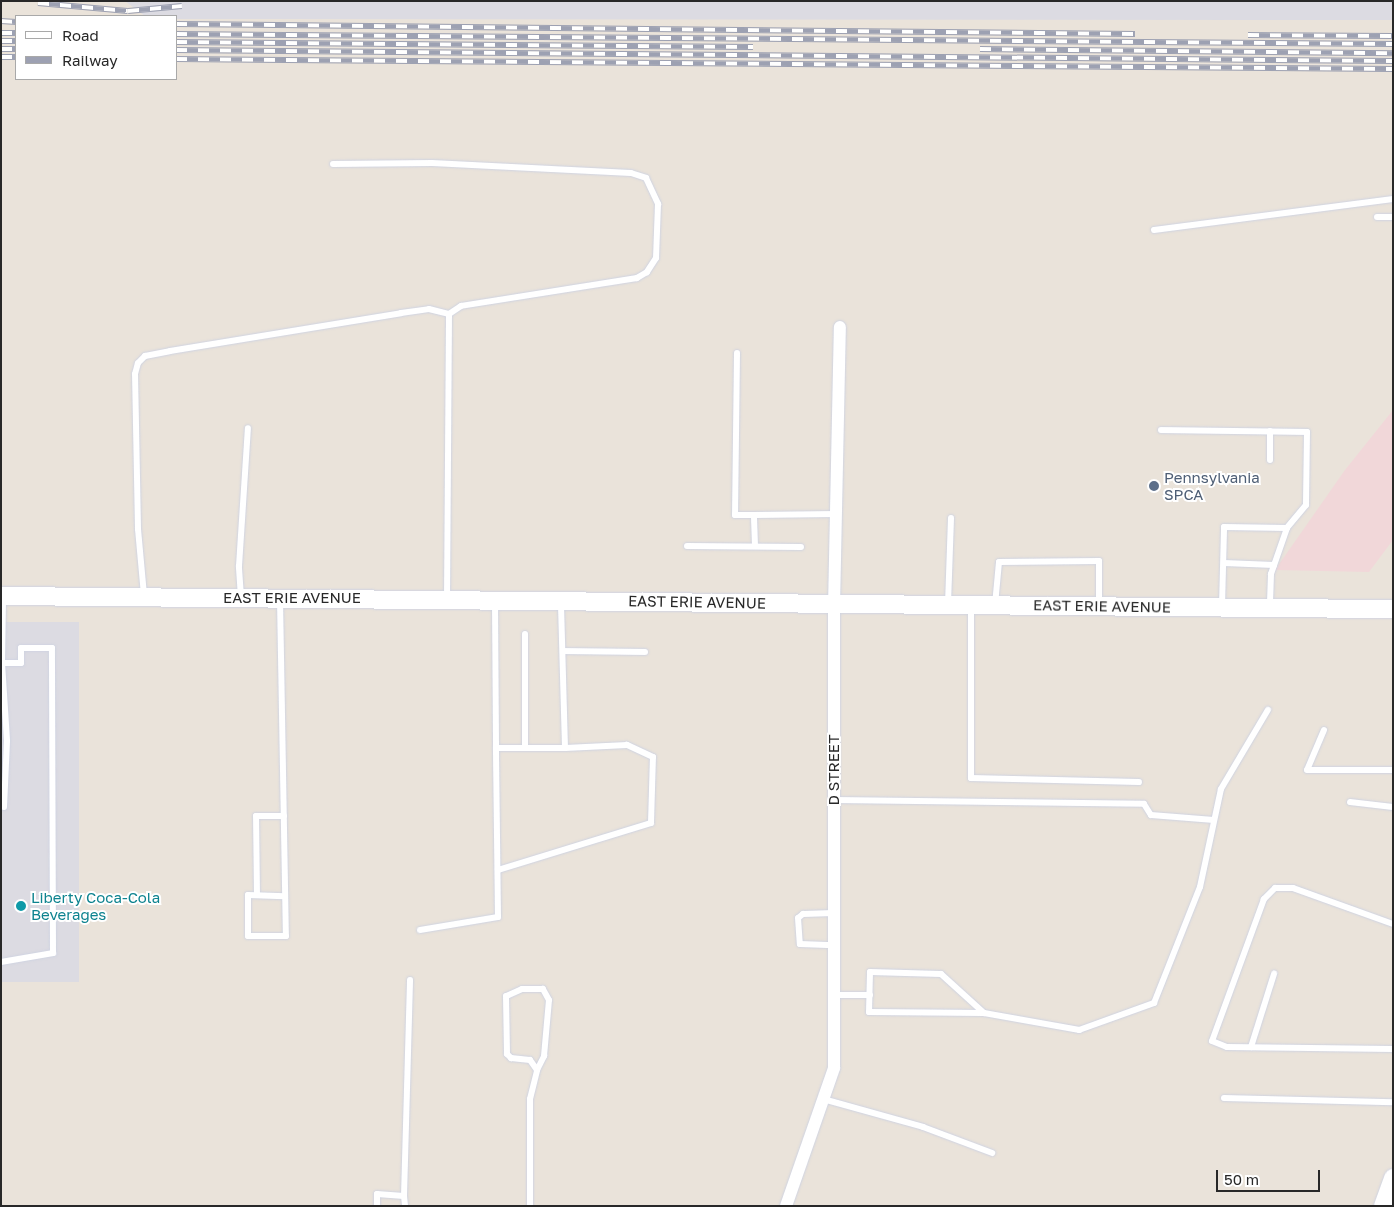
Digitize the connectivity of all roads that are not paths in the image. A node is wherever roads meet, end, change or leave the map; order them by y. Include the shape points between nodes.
1 (333, 164) dead end
2 (1393, 199) edge
3 (1376, 217) dead end
4 (1393, 217) edge
5 (1154, 230) dead end
6 (449, 314) junction
7 (840, 327) dead end
8 (737, 353) dead end
9 (248, 428) dead end
10 (1161, 430) dead end
11 (1270, 431) junction
12 (1270, 460) dead end
13 (836, 514) junction
14 (754, 515) junction
15 (951, 518) dead end
16 (1287, 528) junction
17 (687, 546) dead end
18 (755, 546) junction
19 (801, 547) dead end
20 (1224, 563) junction
21 (1274, 565) junction
22 (2, 596) edge
23 (144, 597) junction
24 (241, 598) junction
25 (280, 598) junction
26 (447, 600) junction
27 (495, 600) junction
28 (561, 601) junction
29 (834, 603) junction
30 (948, 604) junction
31 (971, 605) junction
32 (995, 605) junction
33 (1099, 606) junction
34 (1222, 607) junction
35 (1270, 608) junction
36 (1393, 609) edge
37 (525, 634) dead end
38 (563, 652) junction
39 (645, 652) dead end
40 (2, 663) edge
41 (1268, 710) dead end
42 (1324, 730) dead end
43 (496, 748) junction
44 (525, 748) junction
45 (565, 748) junction
46 (1393, 770) edge
47 (1139, 782) dead end
48 (834, 800) junction
49 (1350, 802) dead end
50 (4, 807) dead end
51 (1393, 807) edge
52 (284, 816) junction
53 (1214, 820) junction
54 (498, 870) junction
55 (257, 895) junction
56 (285, 896) junction
57 (834, 913) junction
58 (1393, 924) edge
59 (420, 930) dead end
60 (834, 945) junction
61 (1, 962) edge
62 (1274, 974) dead end
63 (410, 980) dead end
64 (834, 995) junction
65 (870, 995) junction
66 (984, 1013) junction
67 (1250, 1047) junction
68 (1393, 1049) edge
69 (537, 1070) junction
70 (1224, 1098) dead end
71 (823, 1099) junction
72 (1393, 1102) edge
73 (992, 1153) dead end
74 (1393, 1178) edge
75 (404, 1196) junction
76 (377, 1206) edge
77 (404, 1206) edge
78 (530, 1206) edge
79 (786, 1206) edge
80 (1383, 1206) edge

1 - 6 lane via 432,163 591,169 646,178 658,204 656,258 647,272 621,282 461,306
2 - 5 lane
3 - 4 lane
6 - 23 lane via 429,309 401,313 170,351 145,356 138,362 135,374 138,519
6 - 26 lane
7 - 13 street, D STREET
8 - 14 lane via 735,514
9 - 24 lane via 239,566
10 - 11 lane
11 - 12 lane
11 - 16 lane via 1307,432 1306,505
13 - 14 lane
13 - 29 street, D STREET
14 - 18 lane
15 - 30 lane
16 - 20 lane via 1224,527
16 - 21 lane
17 - 18 lane
18 - 19 lane
20 - 21 lane
20 - 34 lane
21 - 35 lane
22 - 23 main road, EAST ERIE AVENUE
22 - 40 lane
23 - 24 main road, EAST ERIE AVENUE
24 - 25 main road, EAST ERIE AVENUE
25 - 26 main road, EAST ERIE AVENUE
25 - 52 lane
26 - 27 main road, EAST ERIE AVENUE
27 - 28 main road, EAST ERIE AVENUE
27 - 43 lane
28 - 29 main road, EAST ERIE AVENUE
28 - 38 lane
29 - 30 main road, EAST ERIE AVENUE
29 - 48 street, D STREET
30 - 31 main road, EAST ERIE AVENUE
31 - 32 main road, EAST ERIE AVENUE
31 - 47 lane via 971,778
32 - 33 main road, EAST ERIE AVENUE
32 - 33 lane via 999,562 1099,561
33 - 34 main road, EAST ERIE AVENUE
34 - 35 main road, EAST ERIE AVENUE
35 - 36 main road, EAST ERIE AVENUE
37 - 44 lane
38 - 39 lane
38 - 45 lane
40 - 50 lane via 7,741
40 - 61 lane via 21,663 21,648 52,648 53,954
41 - 53 lane via 1221,789
42 - 46 lane via 1307,770
43 - 44 lane
43 - 54 lane
44 - 45 lane
45 - 54 lane via 627,745 653,757 651,823
48 - 53 lane via 1144,804 1150,815
48 - 57 street, D STREET
49 - 51 lane
52 - 55 lane via 256,816
52 - 56 lane
53 - 66 lane via 1200,886 1154,1003 1079,1030
54 - 59 lane via 498,916
55 - 56 lane
55 - 56 lane via 248,895 248,936 286,936
57 - 60 street, D STREET
57 - 60 lane via 802,914 798,918 800,944
58 - 67 lane via 1293,888 1276,888 1264,899 1212,1041 1227,1047
60 - 64 street, D STREET
62 - 67 lane
63 - 75 lane
64 - 65 lane
64 - 71 street, D STREET via 834,1068
65 - 66 lane via 869,1012
65 - 66 lane via 870,972 941,974
67 - 68 lane
69 - 69 lane via 544,1056 549,1000 543,989 522,989 506,996 507,1054 530,1060
69 - 78 lane via 530,1099
70 - 72 lane
71 - 73 lane via 914,1124
71 - 79 street, D STREET
74 - 80 main road
75 - 76 lane via 377,1194
75 - 77 lane

